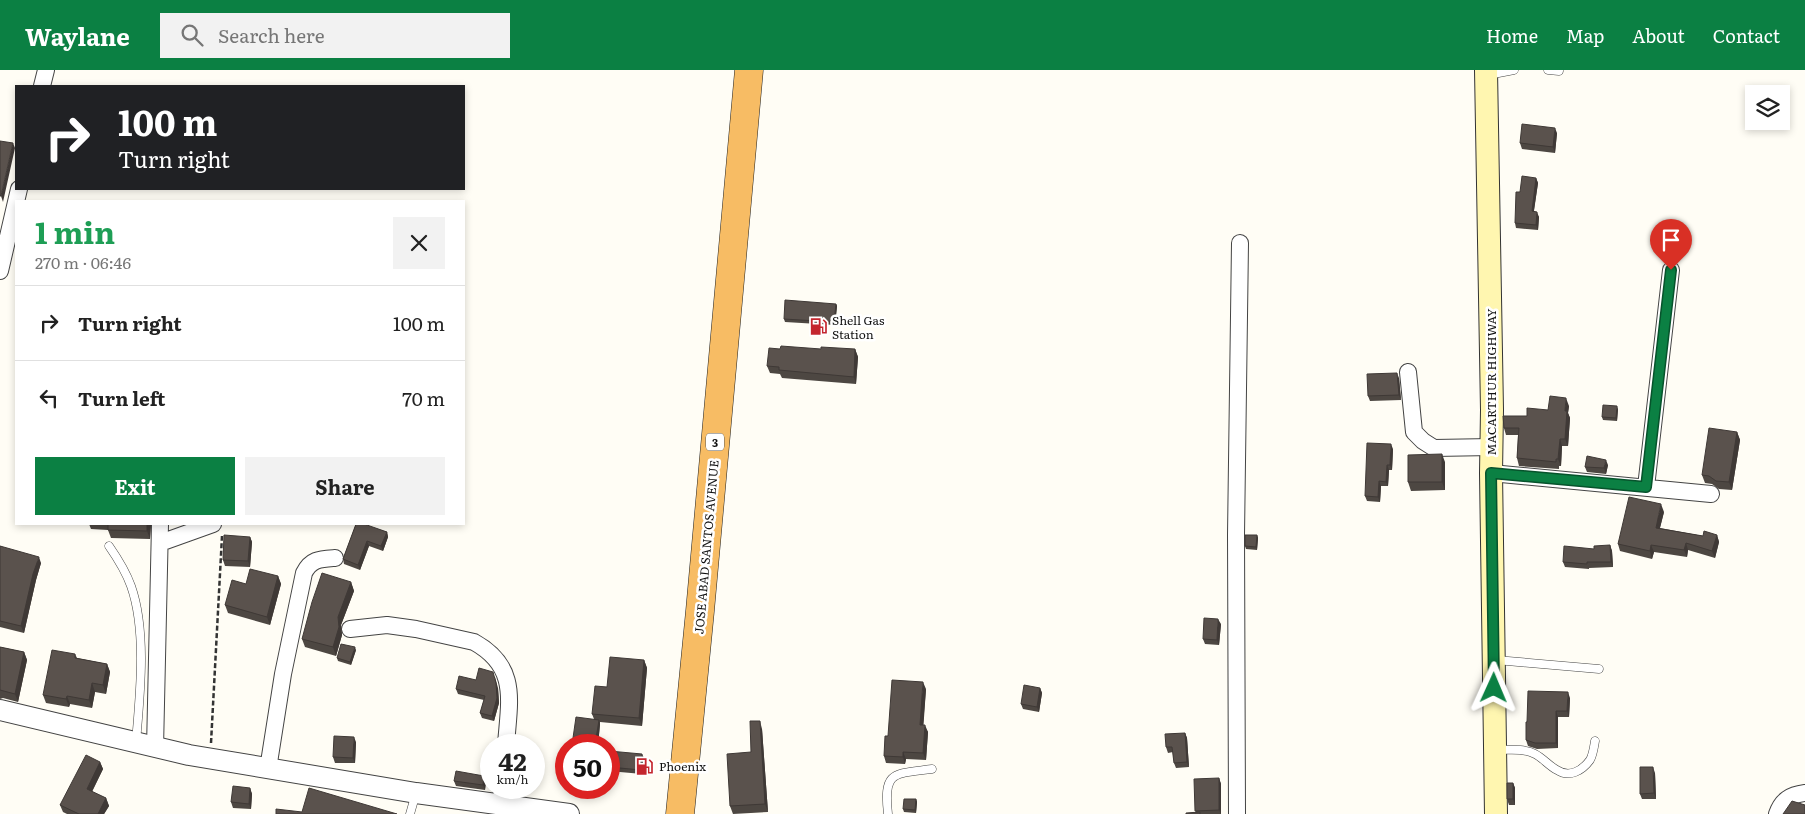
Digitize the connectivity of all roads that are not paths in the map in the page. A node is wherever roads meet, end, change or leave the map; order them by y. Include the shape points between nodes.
1 (46, 70) edge
2 (749, 70) edge
3 (763, 70) edge
4 (1514, 70) edge
5 (1548, 70) edge
6 (1559, 71) edge
7 (1486, 73) edge
8 (42, 85) edge
9 (15, 206) edge
10 (1240, 243) dead end
11 (1671, 270) dead end
12 (0, 271) edge
13 (1408, 372) dead end
14 (1492, 447) junction
15 (1491, 473) junction
16 (1646, 487) junction
17 (1711, 494) dead end
18 (160, 525) edge
19 (217, 528) edge
20 (160, 543) junction
21 (109, 546) dead end
22 (334, 558) dead end
23 (350, 628) dead end
24 (1494, 660) junction
25 (1599, 669) dead end
26 (0, 710) edge
27 (507, 734) edge
28 (1595, 741) dead end
29 (146, 745) junction
30 (1494, 750) junction
31 (268, 768) junction
32 (932, 769) dead end
33 (416, 793) junction
34 (1805, 793) edge
35 (480, 795) edge
36 (512, 799) edge
37 (410, 814) edge
38 (569, 814) edge
39 (680, 814) edge
40 (697, 814) edge
41 (888, 814) edge
42 (1237, 814) edge
43 (1496, 814) edge
44 (1777, 814) edge

1 - 8 street
2 - 39 highway, JOSE ABAD SANTOS AVENUE / 3
3 - 40 highway, JOSE ABAD SANTOS AVENUE / 3
4 - 7 lane
5 - 6 lane
7 - 14 main road, MACARTHUR HIGHWAY
9 - 12 street
10 - 42 street
11 - 16 street
13 - 14 street via 1414,432 1423,441 1434,448
14 - 15 main road, MACARTHUR HIGHWAY
15 - 16 street
15 - 24 main road, MACARTHUR HIGHWAY
16 - 17 street
18 - 20 street
19 - 20 street
20 - 29 street
21 - 29 lane via 131,587 138,623
22 - 31 street via 317,559 304,573
23 - 27 street via 388,625 482,646 499,662 508,680
24 - 25 lane
24 - 30 main road, MACARTHUR HIGHWAY
26 - 29 street
28 - 30 lane via 1590,758 1572,774 1556,770 1527,751
29 - 31 street
30 - 43 main road, MACARTHUR HIGHWAY
31 - 33 street
32 - 41 lane via 899,773 890,780 885,792
33 - 35 street
33 - 37 lane
34 - 44 street via 1791,796 1781,803
36 - 38 street

